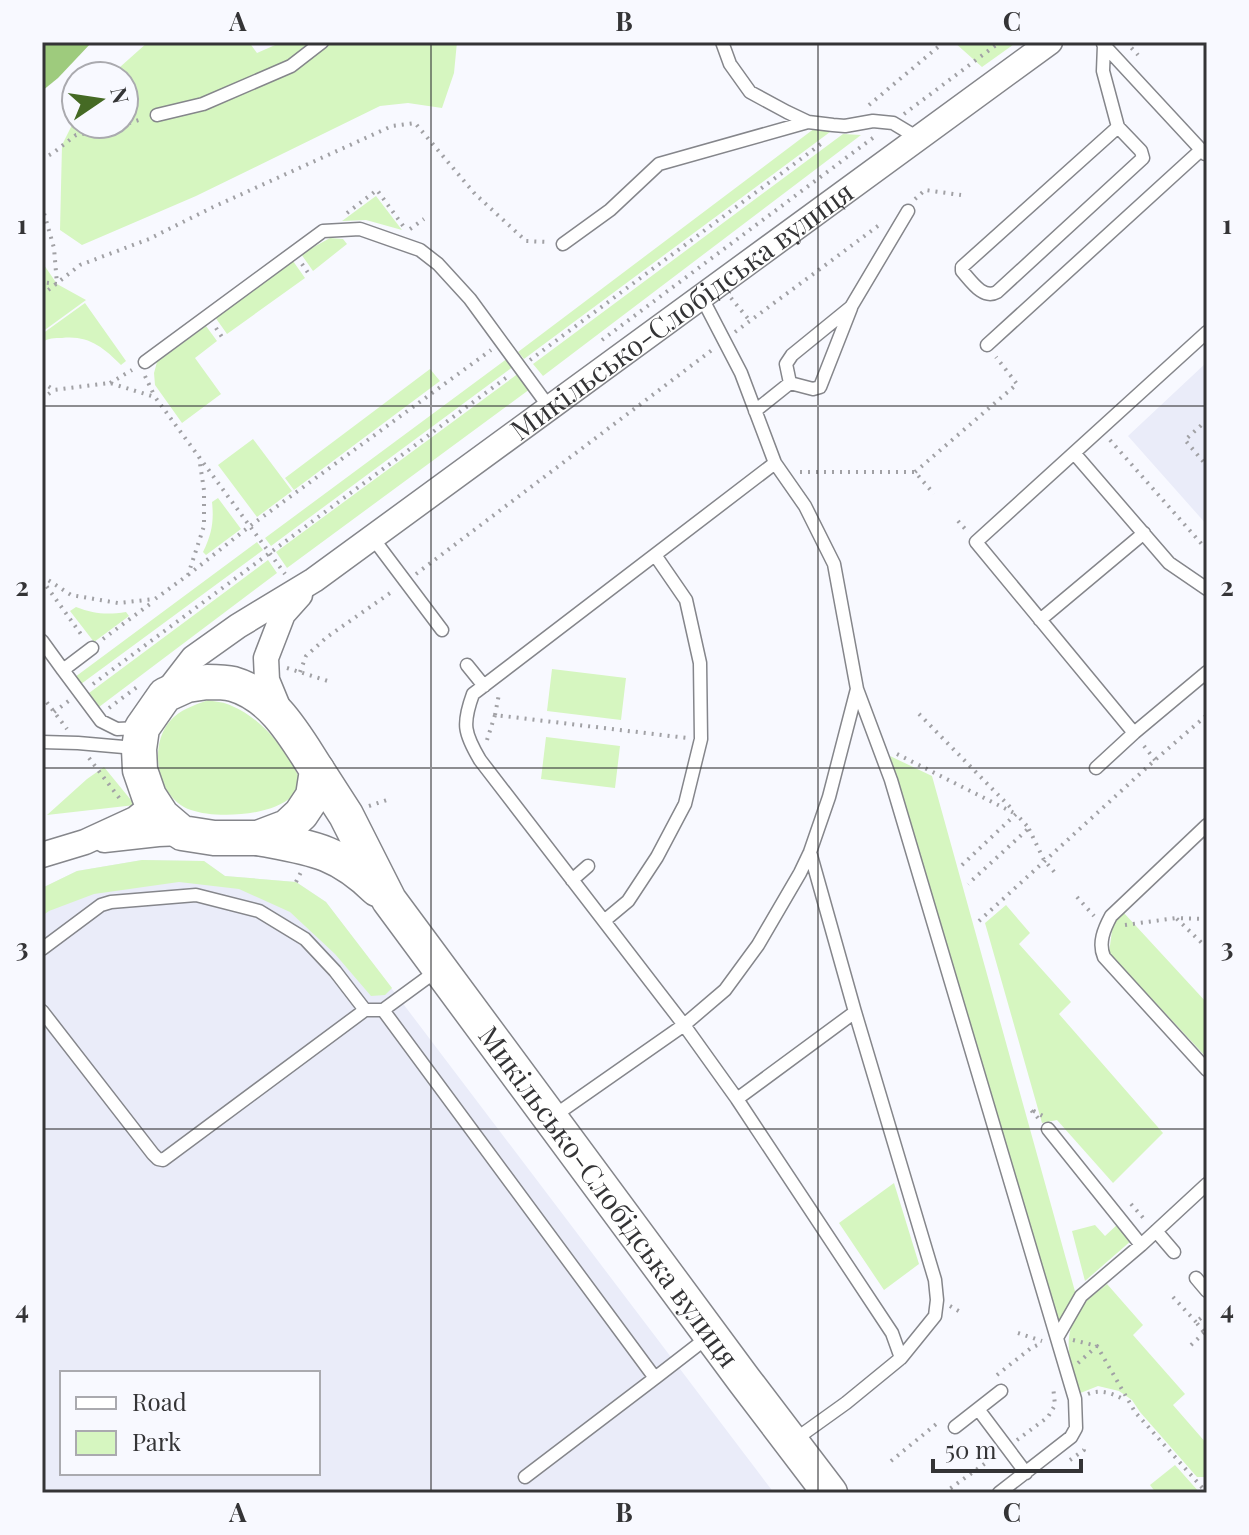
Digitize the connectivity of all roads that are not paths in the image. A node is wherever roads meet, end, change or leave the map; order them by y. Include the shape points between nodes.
1 (322, 42) edge
2 (722, 42) edge
3 (1050, 42) edge
4 (1103, 44) edge
5 (157, 115) road end
6 (808, 122) junction
7 (1118, 127) junction
8 (918, 138) junction
9 (1204, 153) edge
10 (910, 206) road end
11 (563, 244) road end
12 (701, 296) junction
13 (851, 307) junction
14 (1207, 332) edge
15 (987, 345) road end
16 (145, 362) dead end
17 (790, 383) junction
18 (549, 407) junction
19 (755, 411) junction
20 (1074, 453) junction
21 (778, 467) junction
22 (1144, 533) junction
23 (372, 537) junction
24 (655, 555) junction
25 (314, 580) junction
26 (623, 580) junction
27 (1207, 589) edge
28 (630, 593) dead end
29 (1040, 620) junction
30 (442, 630) dead end
31 (42, 641) edge
32 (92, 648) road end
33 (467, 665) dead end
34 (63, 670) junction
35 (1207, 672) edge
36 (484, 686) junction
37 (857, 689) junction
38 (165, 695) junction
39 (284, 720) junction
40 (1134, 733) junction
41 (140, 738) junction
42 (42, 742) edge
43 (1096, 768) dead end
44 (317, 770) junction
45 (142, 807) junction
46 (1207, 825) edge
47 (182, 833) junction
48 (258, 838) junction
49 (85, 842) junction
50 (810, 852) junction
51 (42, 855) edge
52 (588, 866) dead end
53 (572, 880) junction
54 (389, 900) junction
55 (604, 921) junction
56 (42, 949) edge
57 (439, 969) junction
58 (365, 1010) junction
59 (383, 1010) junction
60 (42, 1011) edge
61 (855, 1012) junction
62 (684, 1025) junction
63 (1207, 1070) edge
64 (737, 1099) junction
65 (549, 1119) junction
66 (1048, 1129) dead end
67 (1207, 1184) edge
68 (1156, 1231) junction
69 (1141, 1245) junction
70 (1174, 1252) dead end
71 (1196, 1278) dead end
72 (1207, 1291) edge
73 (711, 1335) junction
74 (1058, 1336) junction
75 (901, 1358) junction
76 (655, 1378) junction
77 (1001, 1391) dead end
78 (978, 1409) junction
79 (955, 1427) dead end
80 (791, 1442) junction
81 (1026, 1473) junction
82 (525, 1477) dead end
83 (830, 1493) edge
84 (999, 1493) edge

1 - 5 lane via 291,66 203,104
2 - 6 lane via 750,92
3 - 8 street, Микільсько-Слобідська вулиця
4 - 7 lane via 1103,71
4 - 9 lane
6 - 8 lane via 893,123
6 - 11 lane via 659,164
7 - 7 lane via 1143,154 1140,163 997,292 981,291 962,267
8 - 12 street, Микільсько-Слобідська вулиця
9 - 15 lane
10 - 13 lane
12 - 18 street, Микільсько-Слобідська вулиця
12 - 19 lane
13 - 17 lane via 788,360
13 - 17 lane via 820,387
14 - 20 lane
16 - 18 lane via 323,231 360,229 420,250 438,264 503,341
17 - 19 lane
18 - 23 street, Микільсько-Слобідська вулиця
19 - 21 lane
20 - 22 lane
20 - 29 lane via 976,542
21 - 24 lane
21 - 37 lane via 834,564
22 - 27 lane via 1169,563
22 - 29 lane
23 - 25 street, Микільсько-Слобідська вулиця
23 - 30 lane
24 - 26 lane
24 - 55 lane via 686,600 700,663 701,739 685,804 657,857 628,901
25 - 38 street, Микільсько-Слобідська вулиця via 193,658
25 - 39 street, Микільсько-Слобідська вулиця via 283,614 266,658 267,680
26 - 28 lane
26 - 36 lane
29 - 40 lane
31 - 34 lane
32 - 34 lane
33 - 36 lane
34 - 41 lane via 101,721
35 - 40 lane
36 - 53 lane via 473,694 465,717 468,740
37 - 50 lane
37 - 74 lane via 891,780
38 - 39 street via 187,685 232,684 268,703
38 - 41 street
39 - 44 street
40 - 43 lane
41 - 42 lane
41 - 45 street
44 - 48 street via 313,796 301,814 287,827
44 - 54 street, Микільсько-Слобідська вулиця
45 - 47 street
45 - 49 street
46 - 63 lane via 1111,916 1100,948
47 - 48 street
47 - 49 street
48 - 54 street, Микільсько-Слобідська вулиця via 335,857
49 - 51 street
50 - 61 lane
50 - 62 lane via 758,945 725,990
52 - 53 lane
53 - 55 lane
54 - 57 street, Микільсько-Слобідська вулиця
55 - 62 lane
56 - 58 lane via 101,905 196,895 259,911 305,939
57 - 59 lane
57 - 65 street, Микільсько-Слобідська вулиця
58 - 59 lane
58 - 60 lane via 163,1160
59 - 76 lane
61 - 64 lane
61 - 75 lane via 935,1280 935,1316
62 - 64 lane
62 - 65 lane
64 - 75 lane via 892,1333
65 - 73 street, Микільсько-Слобідська вулиця
66 - 69 lane
67 - 68 lane
68 - 69 lane
68 - 70 lane
69 - 74 lane via 1081,1296
71 - 72 lane
73 - 76 lane
73 - 80 street, Микільсько-Слобідська вулиця
74 - 81 lane via 1075,1399 1076,1428
75 - 80 lane
76 - 82 lane
77 - 78 lane
78 - 79 lane
78 - 81 lane
80 - 83 street, Микільсько-Слобідська вулиця
81 - 84 lane

